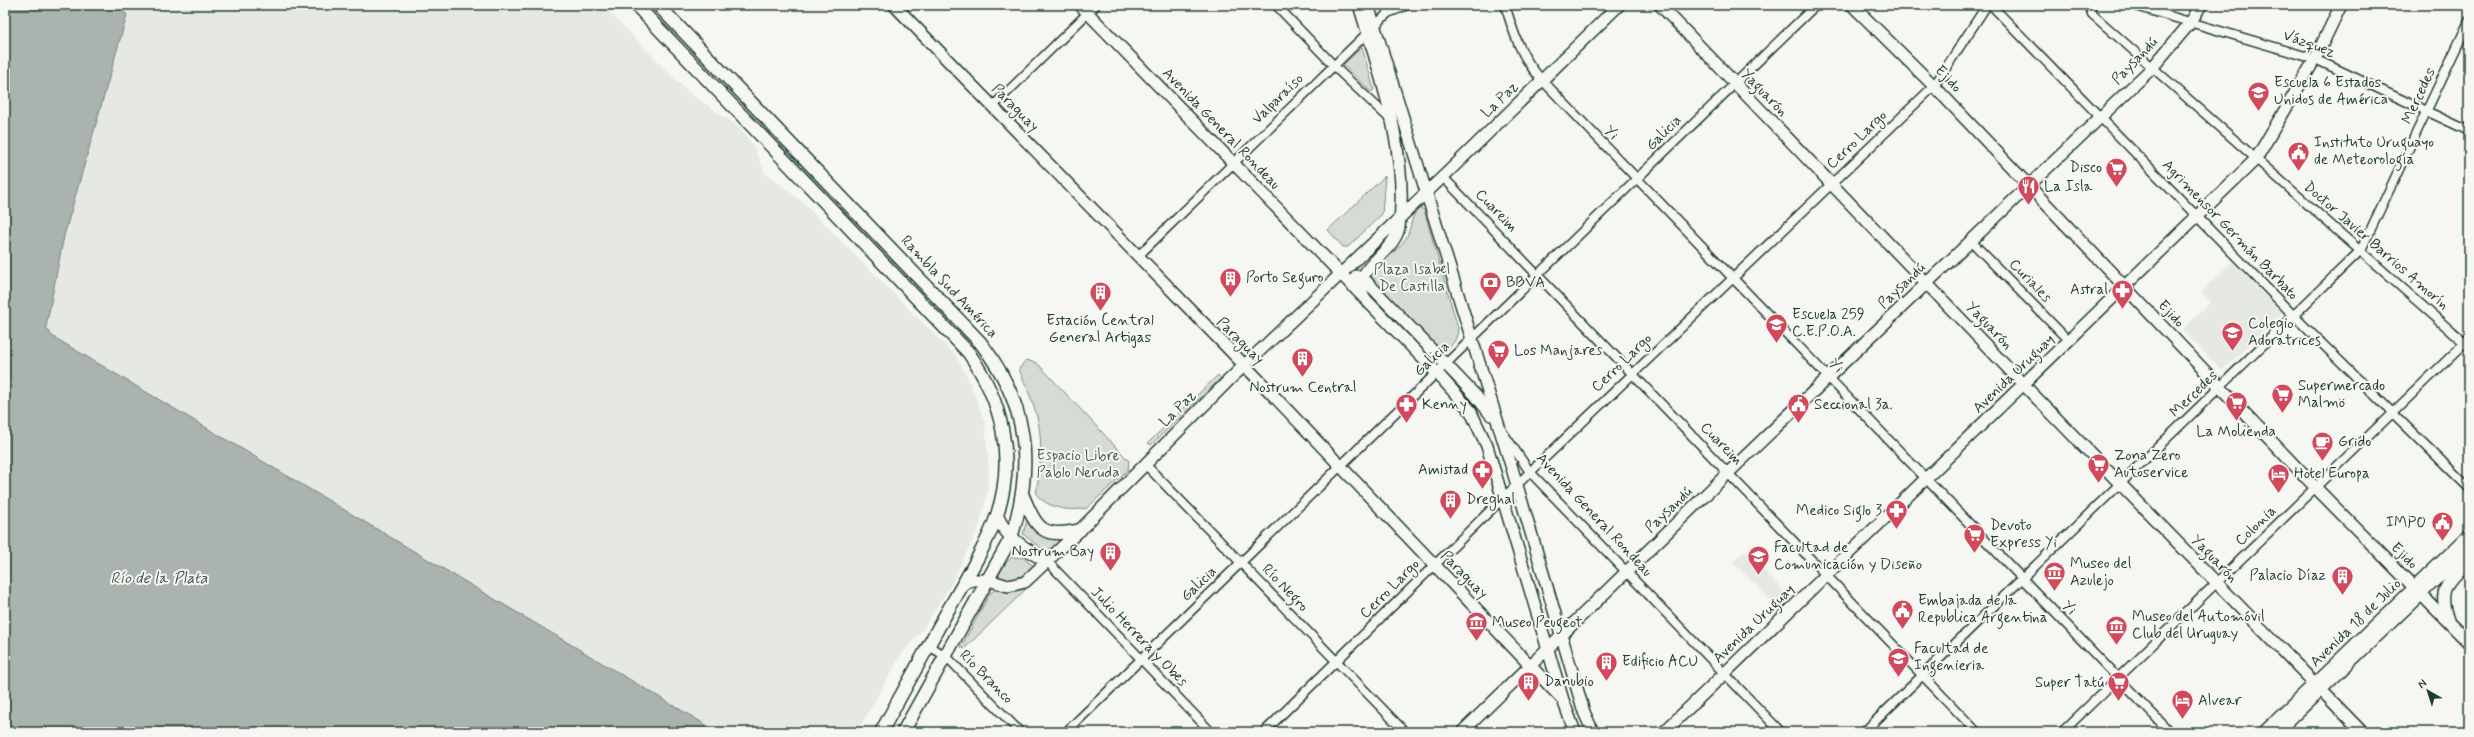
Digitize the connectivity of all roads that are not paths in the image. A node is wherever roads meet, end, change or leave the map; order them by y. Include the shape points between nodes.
1 (636, 5) edge
2 (658, 5) edge
3 (1096, 5) edge
4 (1276, 5) edge
5 (1359, 5) edge
6 (1368, 5) edge
7 (1408, 5) edge
8 (1505, 5) edge
9 (1619, 5) edge
10 (1660, 5) edge
11 (1816, 5) edge
12 (1852, 5) edge
13 (1987, 5) edge
14 (1991, 5) edge
15 (2089, 5) edge
16 (2132, 5) edge
17 (2201, 5) edge
18 (2341, 5) edge
19 (896, 6) edge
20 (1084, 9) edge
21 (2469, 21) edge
22 (2192, 22) junction
23 (1371, 29) junction
24 (2315, 59) junction
25 (1333, 65) junction
26 (2152, 68) junction
27 (1542, 80) junction
28 (1734, 83) junction
29 (1934, 86) junction
30 (992, 107) junction
31 (2427, 112) junction
32 (2100, 118) junction
33 (1390, 119) junction
34 (2469, 131) edge
35 (2256, 159) junction
36 (1232, 163) junction
37 (1443, 176) junction
38 (1637, 180) junction
39 (1832, 184) junction
40 (2029, 185) junction
41 (1428, 191) junction
42 (1400, 216) junction
43 (2198, 217) junction
44 (1971, 241) junction
45 (2361, 250) junction
46 (1138, 256) junction
47 (1341, 272) junction
48 (1538, 275) junction
49 (1361, 277) junction
50 (1732, 278) junction
51 (1927, 283) junction
52 (2126, 287) junction
53 (1363, 294) junction
54 (2294, 316) junction
55 (1471, 340) junction
56 (2070, 342) junction
57 (2468, 343) edge
58 (1446, 364) junction
59 (1244, 365) junction
60 (1437, 373) junction
61 (1633, 373) junction
62 (1829, 378) junction
63 (2024, 385) junction
64 (2221, 387) junction
65 (2393, 414) junction
66 (1497, 424) junction
67 (1145, 464) junction
68 (1340, 467) junction
69 (1530, 472) junction
70 (1728, 473) junction
71 (1927, 479) junction
72 (1517, 485) junction
73 (2121, 485) junction
74 (2316, 488) junction
75 (2469, 488) edge
76 (1022, 496) junction
77 (1503, 498) junction
78 (997, 516) junction
79 (1080, 530) junction
80 (2469, 535) edge
81 (1011, 538) junction
82 (2469, 548) edge
83 (2469, 557) edge
84 (1047, 561) junction
85 (2455, 561) junction
86 (2469, 562) edge
87 (1241, 563) junction
88 (1434, 565) junction
89 (1626, 573) junction
90 (1827, 574) junction
91 (2023, 579) junction
92 (989, 580) junction
93 (964, 583) junction
94 (2216, 583) junction
95 (2445, 585) junction
96 (2417, 590) junction
97 (2449, 622) junction
98 (1561, 636) junction
99 (2469, 643) edge
100 (928, 646) junction
101 (1548, 648) junction
102 (946, 656) junction
103 (1141, 659) junction
104 (1336, 661) junction
105 (1530, 666) junction
106 (1725, 673) junction
107 (1923, 674) junction
108 (2118, 678) junction
109 (2318, 686) junction
110 (1563, 700) junction
111 (881, 732) edge
112 (903, 732) edge
113 (1020, 732) edge
114 (1066, 732) edge
115 (1211, 732) edge
116 (1264, 732) edge
117 (1405, 732) edge
118 (1462, 732) edge
119 (1575, 732) edge
120 (1593, 732) edge
121 (1664, 732) edge
122 (1781, 732) edge
123 (1864, 732) edge
124 (1977, 732) edge
125 (2062, 732) edge
126 (2170, 732) edge
127 (2264, 732) edge
128 (2277, 732) edge
129 (2362, 732) edge

1 - 78 main road, Rambla Sud América via 968,352 983,373 996,403 1005,438 1005,482
2 - 76 main road, Rambla Sud América via 808,160 995,360 1012,393 1023,435 1026,462
3 - 20 street
4 - 25 street
5 - 23 street
6 - 23 street
7 - 23 street, Valparaíso via 1388,13
8 - 27 street, Yi via 1520,50 1530,68
9 - 27 street, La Paz
10 - 28 street, Yaguarón
11 - 28 street, Galicia
12 - 29 street, Ejido
13 - 29 street, Cerro Largo
14 - 32 street, Agrimensor Germán Barbato
15 - 26 street, Doctor Javier Barrios Amorín via 2092,14
16 - 22 street, Vázquez
17 - 22 street, Paysandú
18 - 24 street, Avenida Uruguay
19 - 30 street, Paraguay
20 - 30 street
20 - 36 street, Avenida General Rondeau
21 - 31 street, Mercedes
22 - 24 street, Vázquez
22 - 26 street, Paysandú
23 - 25 street, Valparaíso
23 - 33 street
23 - 41 street
24 - 31 street, Vázquez
24 - 35 street, Avenida Uruguay
25 - 33 street
25 - 36 street, Valparaíso
26 - 32 street, Paysandú
26 - 35 street, Doctor Javier Barrios Amorín
27 - 37 street, La Paz
27 - 38 street, Yi
28 - 38 street, Galicia
28 - 39 street, Yaguarón
29 - 39 street, Cerro Largo
29 - 40 street, Ejido
30 - 46 street, Paraguay
31 - 34 street, Vázquez
31 - 45 street, Mercedes
32 - 40 street, Paysandú
32 - 43 street, Agrimensor Germán Barbato
33 - 42 street via 1399,162
35 - 43 street, Avenida Uruguay
35 - 45 street, Doctor Javier Barrios Amorín
36 - 46 street, Valparaíso
36 - 47 street, Avenida General Rondeau
37 - 41 street, La Paz
37 - 48 street, Cuareim
38 - 48 street, Galicia
38 - 50 street, Yi
39 - 50 street, Cerro Largo
39 - 51 street, Yaguarón
40 - 44 street, Paysandú
40 - 52 street, Ejido
41 - 42 street, La Paz
41 - 55 street
42 - 47 street, La Paz
42 - 49 street via 1395,241
43 - 52 street, Avenida Uruguay
43 - 54 street, Agrimensor Germán Barbato
44 - 51 street, Paysandú
44 - 56 street, Curiales
45 - 54 street, Mercedes
45 - 57 street, Doctor Javier Barrios Amorín
46 - 59 street, Paraguay
47 - 49 street
47 - 53 street, Avenida General Rondeau
47 - 59 street, La Paz
48 - 55 street, Galicia
48 - 61 street, Cuareim
49 - 53 street
49 - 58 street, Avenida General Rondeau
50 - 61 street, Cerro Largo
50 - 62 street, Yi
51 - 62 street, Paysandú
51 - 63 street, Yaguarón
52 - 56 street, Avenida Uruguay
52 - 64 street, Ejido
53 - 60 street, Avenida General Rondeau
54 - 64 street, Mercedes
54 - 65 street, Agrimensor Germán Barbato
55 - 58 street, Galicia
55 - 66 street
56 - 63 street, Avenida Uruguay
57 - 65 street, Colonia
58 - 60 street, Galicia
58 - 66 street, Avenida General Rondeau via 1476,396
59 - 67 street, La Paz
59 - 68 street, Paraguay
60 - 68 street, Galicia
60 - 77 street, Avenida General Rondeau via 1470,410 1479,425
61 - 69 street, Cerro Largo
61 - 70 street, Cuareim
62 - 70 street, Paysandú
62 - 71 street, Yi
63 - 71 street, Avenida Uruguay
63 - 73 street, Yaguarón
64 - 73 street, Mercedes
64 - 74 street, Ejido
65 - 74 street, Colonia
65 - 75 street, Agrimensor Germán Barbato
66 - 69 street, Avenida General Rondeau
66 - 72 street
67 - 79 street, La Paz
67 - 87 street, Río Negro
68 - 87 street, Galicia
68 - 88 street, Paraguay
69 - 72 street, Cerro Largo
69 - 89 street, Avenida General Rondeau
70 - 89 street, Paysandú
70 - 90 street, Cuareim
71 - 90 street, Avenida Uruguay
71 - 91 street, Yi
72 - 77 street, Cerro Largo
72 - 98 street
73 - 91 street, Mercedes
73 - 94 street, Yaguarón
74 - 94 street, Colonia
74 - 96 street, Ejido
76 - 79 main road via 1031,518 1044,531 1051,534
76 - 81 main road, Rambla Sud América
77 - 88 street, Cerro Largo
77 - 101 street, Avenida General Rondeau
78 - 81 main road via 1003,530
78 - 93 main road, Rambla Sud América
79 - 84 street, La Paz
80 - 96 street, Avenida 18 de Julio
81 - 84 main road
81 - 92 main road, Rambla Sud América
82 - 85 street, Avenida 18 de Julio
83 - 85 street, Avenida 18 de Julio
84 - 92 street, La Paz via 1024,582 1016,585 1008,586
84 - 103 street, Julio Herrera y Obes
85 - 95 street, Avenida 18 de Julio
85 - 96 street, Avenida 18 de Julio
86 - 95 street
87 - 103 street, Galicia
87 - 104 street, Río Negro
88 - 104 street, Cerro Largo
88 - 105 street, Paraguay
89 - 98 street, Paysandú
89 - 106 street, Avenida General Rondeau
90 - 106 street, Avenida Uruguay
90 - 107 street, Cuareim
91 - 107 street, Mercedes
91 - 108 street, Yi
92 - 93 street, La Paz via 972,580
92 - 102 main road, Rambla Sud América
93 - 100 main road, Rambla Sud América
94 - 108 street, Colonia
94 - 109 street, Yaguarón
95 - 97 street, Avenida 18 de Julio via 2443,602
96 - 97 street, Ejido
96 - 109 street, Avenida 18 de Julio
97 - 99 street, Ejido
98 - 101 street, Paysandú
98 - 120 street via 1584,712
100 - 102 street, Río Branco
100 - 111 main road, Rambla Sud América
101 - 105 street, Paysandú
101 - 110 street, Avenida General Rondeau
102 - 112 main road, Rambla Sud América
102 - 113 street, Río Branco
103 - 114 street, Galicia
103 - 115 street, Julio Herrera y Obes
104 - 116 street, Cerro Largo
104 - 117 street, Río Negro
105 - 110 street, Paraguay
105 - 118 street, Paysandú
106 - 121 street, Avenida Uruguay
106 - 122 street, Avenida General Rondeau
107 - 123 street, Mercedes
107 - 124 street, Cuareim
108 - 125 street, Colonia
108 - 126 street, Yi
109 - 127 street, Avenida 18 de Julio
109 - 128 street, Avenida 18 de Julio
109 - 129 street, Yaguarón
110 - 119 street, Avenida General Rondeau

